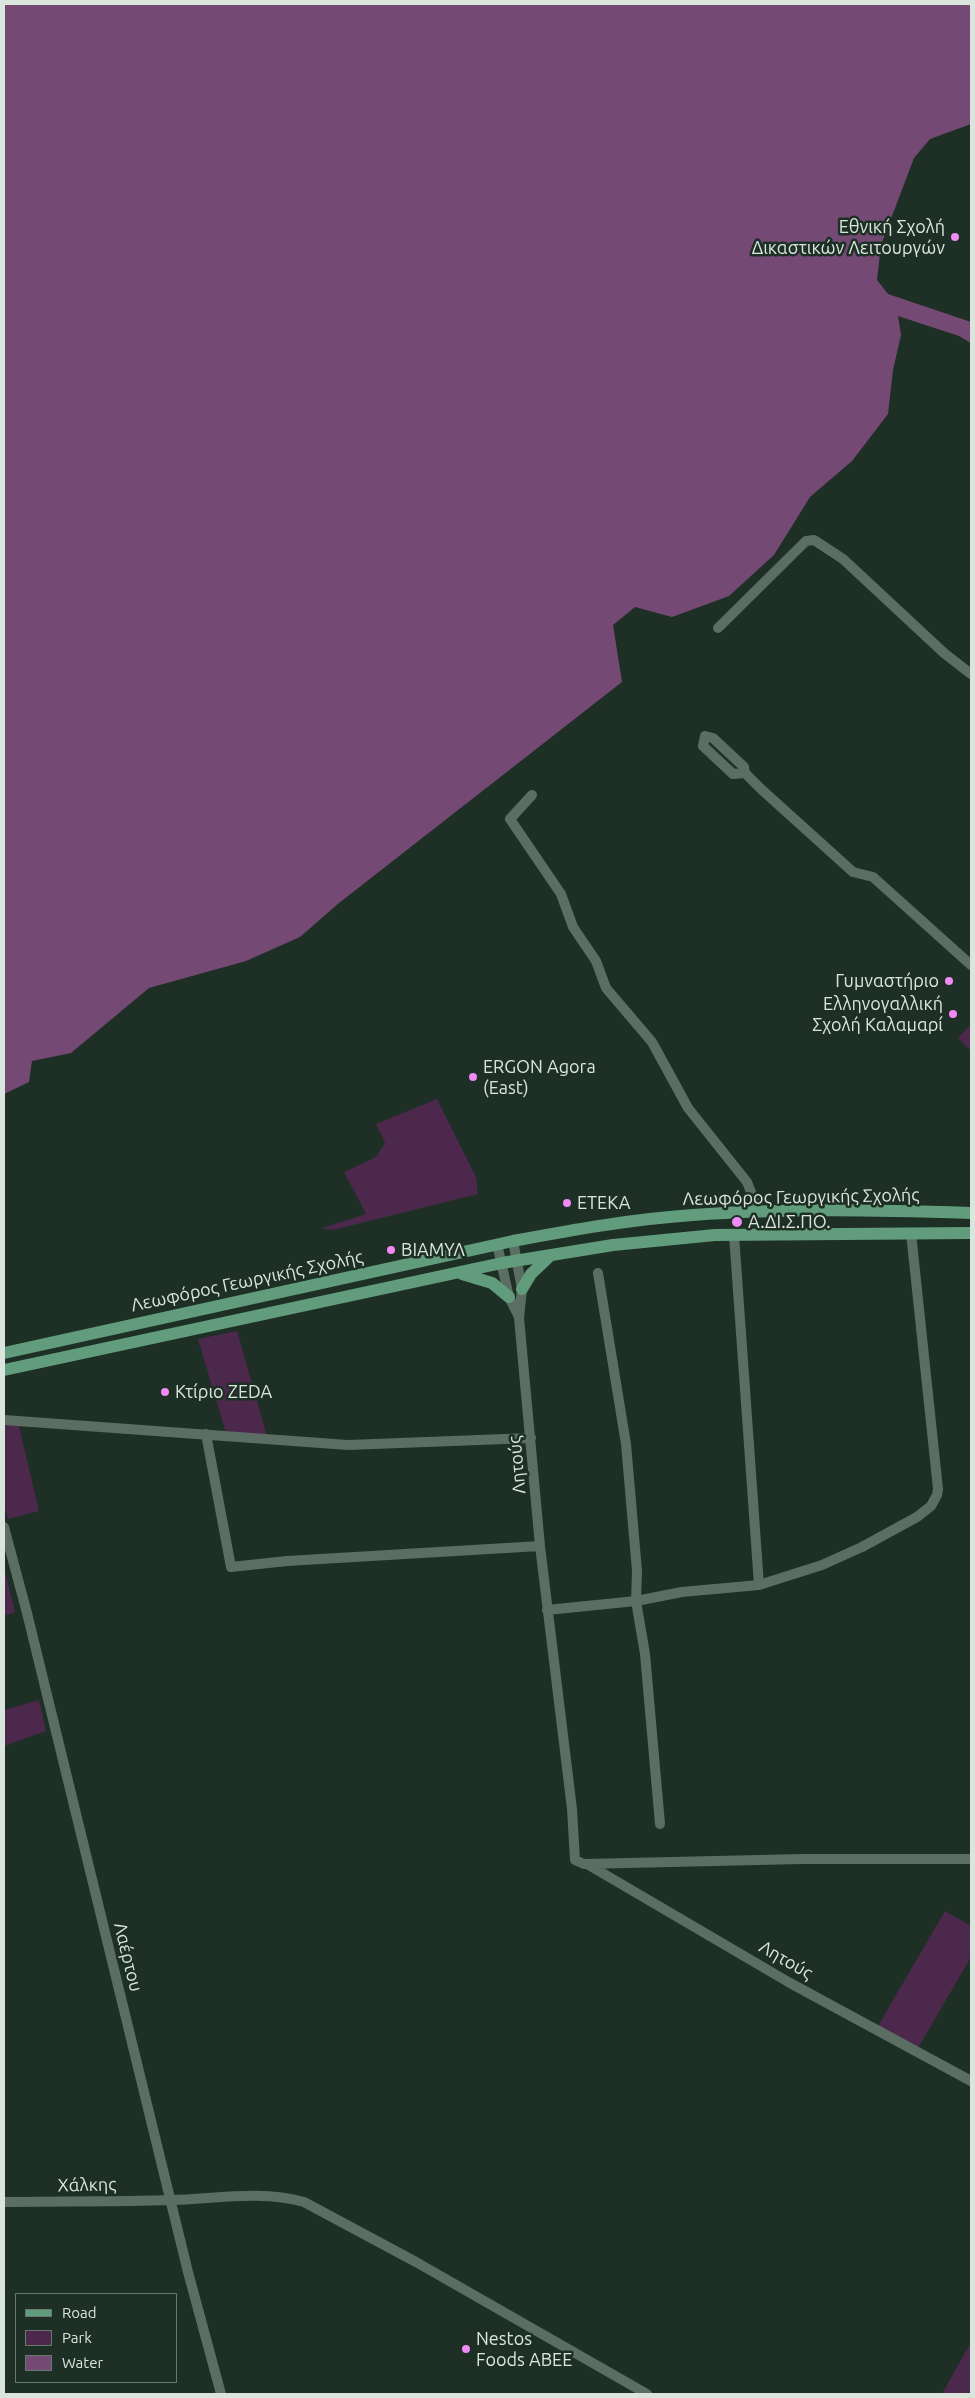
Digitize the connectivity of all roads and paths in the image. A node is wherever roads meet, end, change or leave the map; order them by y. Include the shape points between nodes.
1 (718, 628) dead end
2 (971, 674) edge
3 (745, 773) dead end
4 (532, 795) dead end
5 (971, 965) edge
6 (759, 1212) junction
7 (971, 1213) edge
8 (911, 1233) junction
9 (971, 1233) edge
10 (734, 1235) junction
11 (513, 1241) junction
12 (497, 1244) junction
13 (552, 1255) junction
14 (516, 1260) junction
15 (502, 1263) junction
16 (598, 1272) dead end
17 (457, 1273) junction
18 (522, 1289) junction
19 (509, 1297) junction
20 (519, 1318) junction
21 (4, 1353) edge
22 (4, 1370) edge
23 (4, 1420) edge
24 (206, 1434) junction
25 (531, 1438) junction
26 (4, 1527) edge
27 (540, 1546) junction
28 (759, 1584) junction
29 (636, 1601) junction
30 (547, 1610) junction
31 (660, 1824) dead end
32 (971, 1859) edge
33 (586, 1863) junction
34 (971, 2081) edge
35 (171, 2200) junction
36 (4, 2202) edge
37 (221, 2394) edge
38 (647, 2394) edge

1 - 2 street via 806,541 814,540 843,559
3 - 5 street via 853,872 873,877
4 - 6 street via 510,819 561,894 573,927 596,961 606,988 652,1042 688,1108 747,1182
6 - 7 main road, Λεωφόρος Γεωργικής Σχολής
6 - 11 main road, Λεωφόρος Γεωργικής Σχολής via 668,1217
8 - 9 main road, Λεωφόρος Γεωργικής Σχολής
8 - 10 main road, Λεωφόρος Γεωργικής Σχολής
8 - 28 street via 938,1489 935,1501 917,1517 854,1551 822,1565
10 - 13 main road, Λεωφόρος Γεωργικής Σχολής via 659,1240
10 - 28 street
11 - 12 main road, Λεωφόρος Γεωργικής Σχολής
11 - 14 street, Λητούς
12 - 15 street, Λητούς
12 - 21 main road, Λεωφόρος Γεωργικής Σχολής
13 - 14 main road, Λεωφόρος Γεωργικής Σχολής
13 - 18 main road via 531,1274
14 - 15 main road, Λεωφόρος Γεωργικής Σχολής
14 - 18 street, Λητούς
15 - 17 main road, Λεωφόρος Γεωργικής Σχολής
15 - 19 street, Λητούς
16 - 29 street via 626,1444 637,1571
17 - 19 main road via 492,1283
17 - 22 main road, Λεωφόρος Γεωργικής Σχολής
18 - 20 street, Λητούς
19 - 20 street, Λητούς
20 - 25 street, Λητούς
23 - 24 street
24 - 25 street via 348,1446
24 - 27 street via 231,1568 287,1561
25 - 27 street, Λητούς
26 - 35 street, Λαέρτου
27 - 30 street, Λητούς
28 - 29 street via 682,1592
29 - 30 street
29 - 31 street via 646,1654
30 - 33 street, Λητούς via 572,1809 575,1860
32 - 33 street
33 - 34 street, Λητούς via 790,1982
35 - 36 street, Χάλκης
35 - 37 street, Λαέρτου
35 - 38 street, Χάλκης via 267,2196 304,2202

